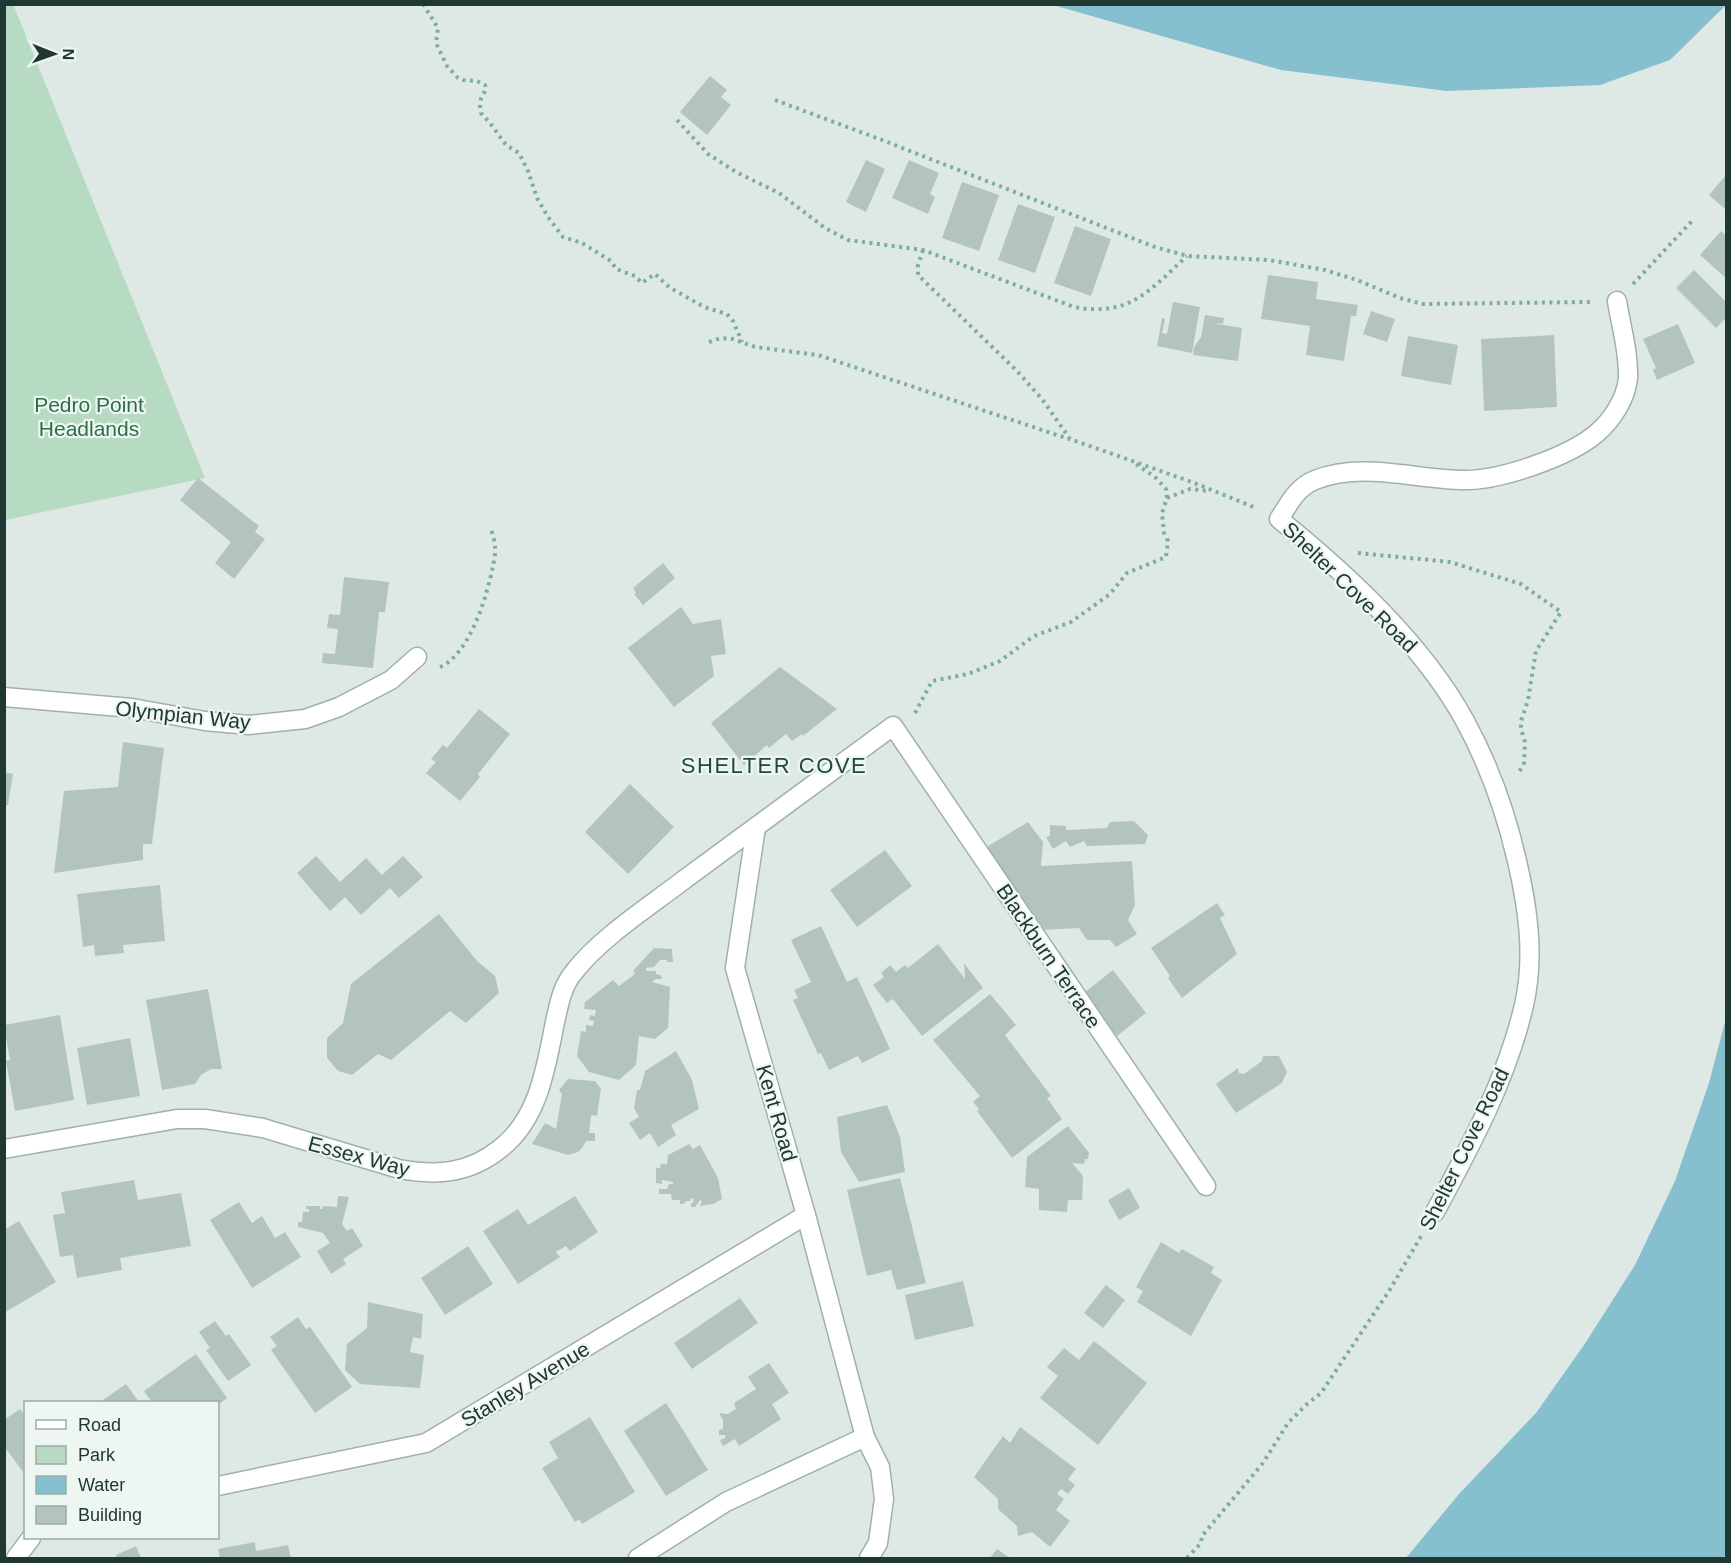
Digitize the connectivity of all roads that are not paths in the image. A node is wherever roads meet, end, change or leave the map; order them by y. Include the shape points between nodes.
1 (1617, 301) road end
2 (410, 662) road end
3 (4, 697) edge
4 (756, 827) junction
5 (4, 1149) edge
6 (1206, 1186) dead end
7 (1435, 1212) road end
8 (806, 1215) junction
9 (866, 1437) junction
10 (219, 1486) edge
11 (30, 1539) edge
12 (16, 1558) edge
13 (638, 1558) edge
14 (869, 1558) edge

1 - 7 street, Shelter Cove Road via 1628,380 1614,414 1583,444 1543,462 1492,477 1465,480 1362,472 1335,474 1313,480 1297,491 1279,519 1328,560 1389,621 1440,681 1478,746 1514,848 1528,920 1529,963 1524,1004 1500,1079
2 - 3 street, Olympian Way via 391,680 339,706 304,719 249,724 132,708
4 - 5 street, Essex Way via 638,914 580,963 564,988 531,1111 502,1147 472,1166 458,1171 419,1173 263,1128 205,1119 177,1119
4 - 6 street, Blackburn Terrace via 893,726
4 - 8 street, Kent Road via 735,968
8 - 9 street, Kent Road
8 - 10 street, Stanley Avenue via 426,1443
9 - 13 street via 726,1502
9 - 14 street, Kent Road via 880,1467 884,1499 878,1543
11 - 12 street

